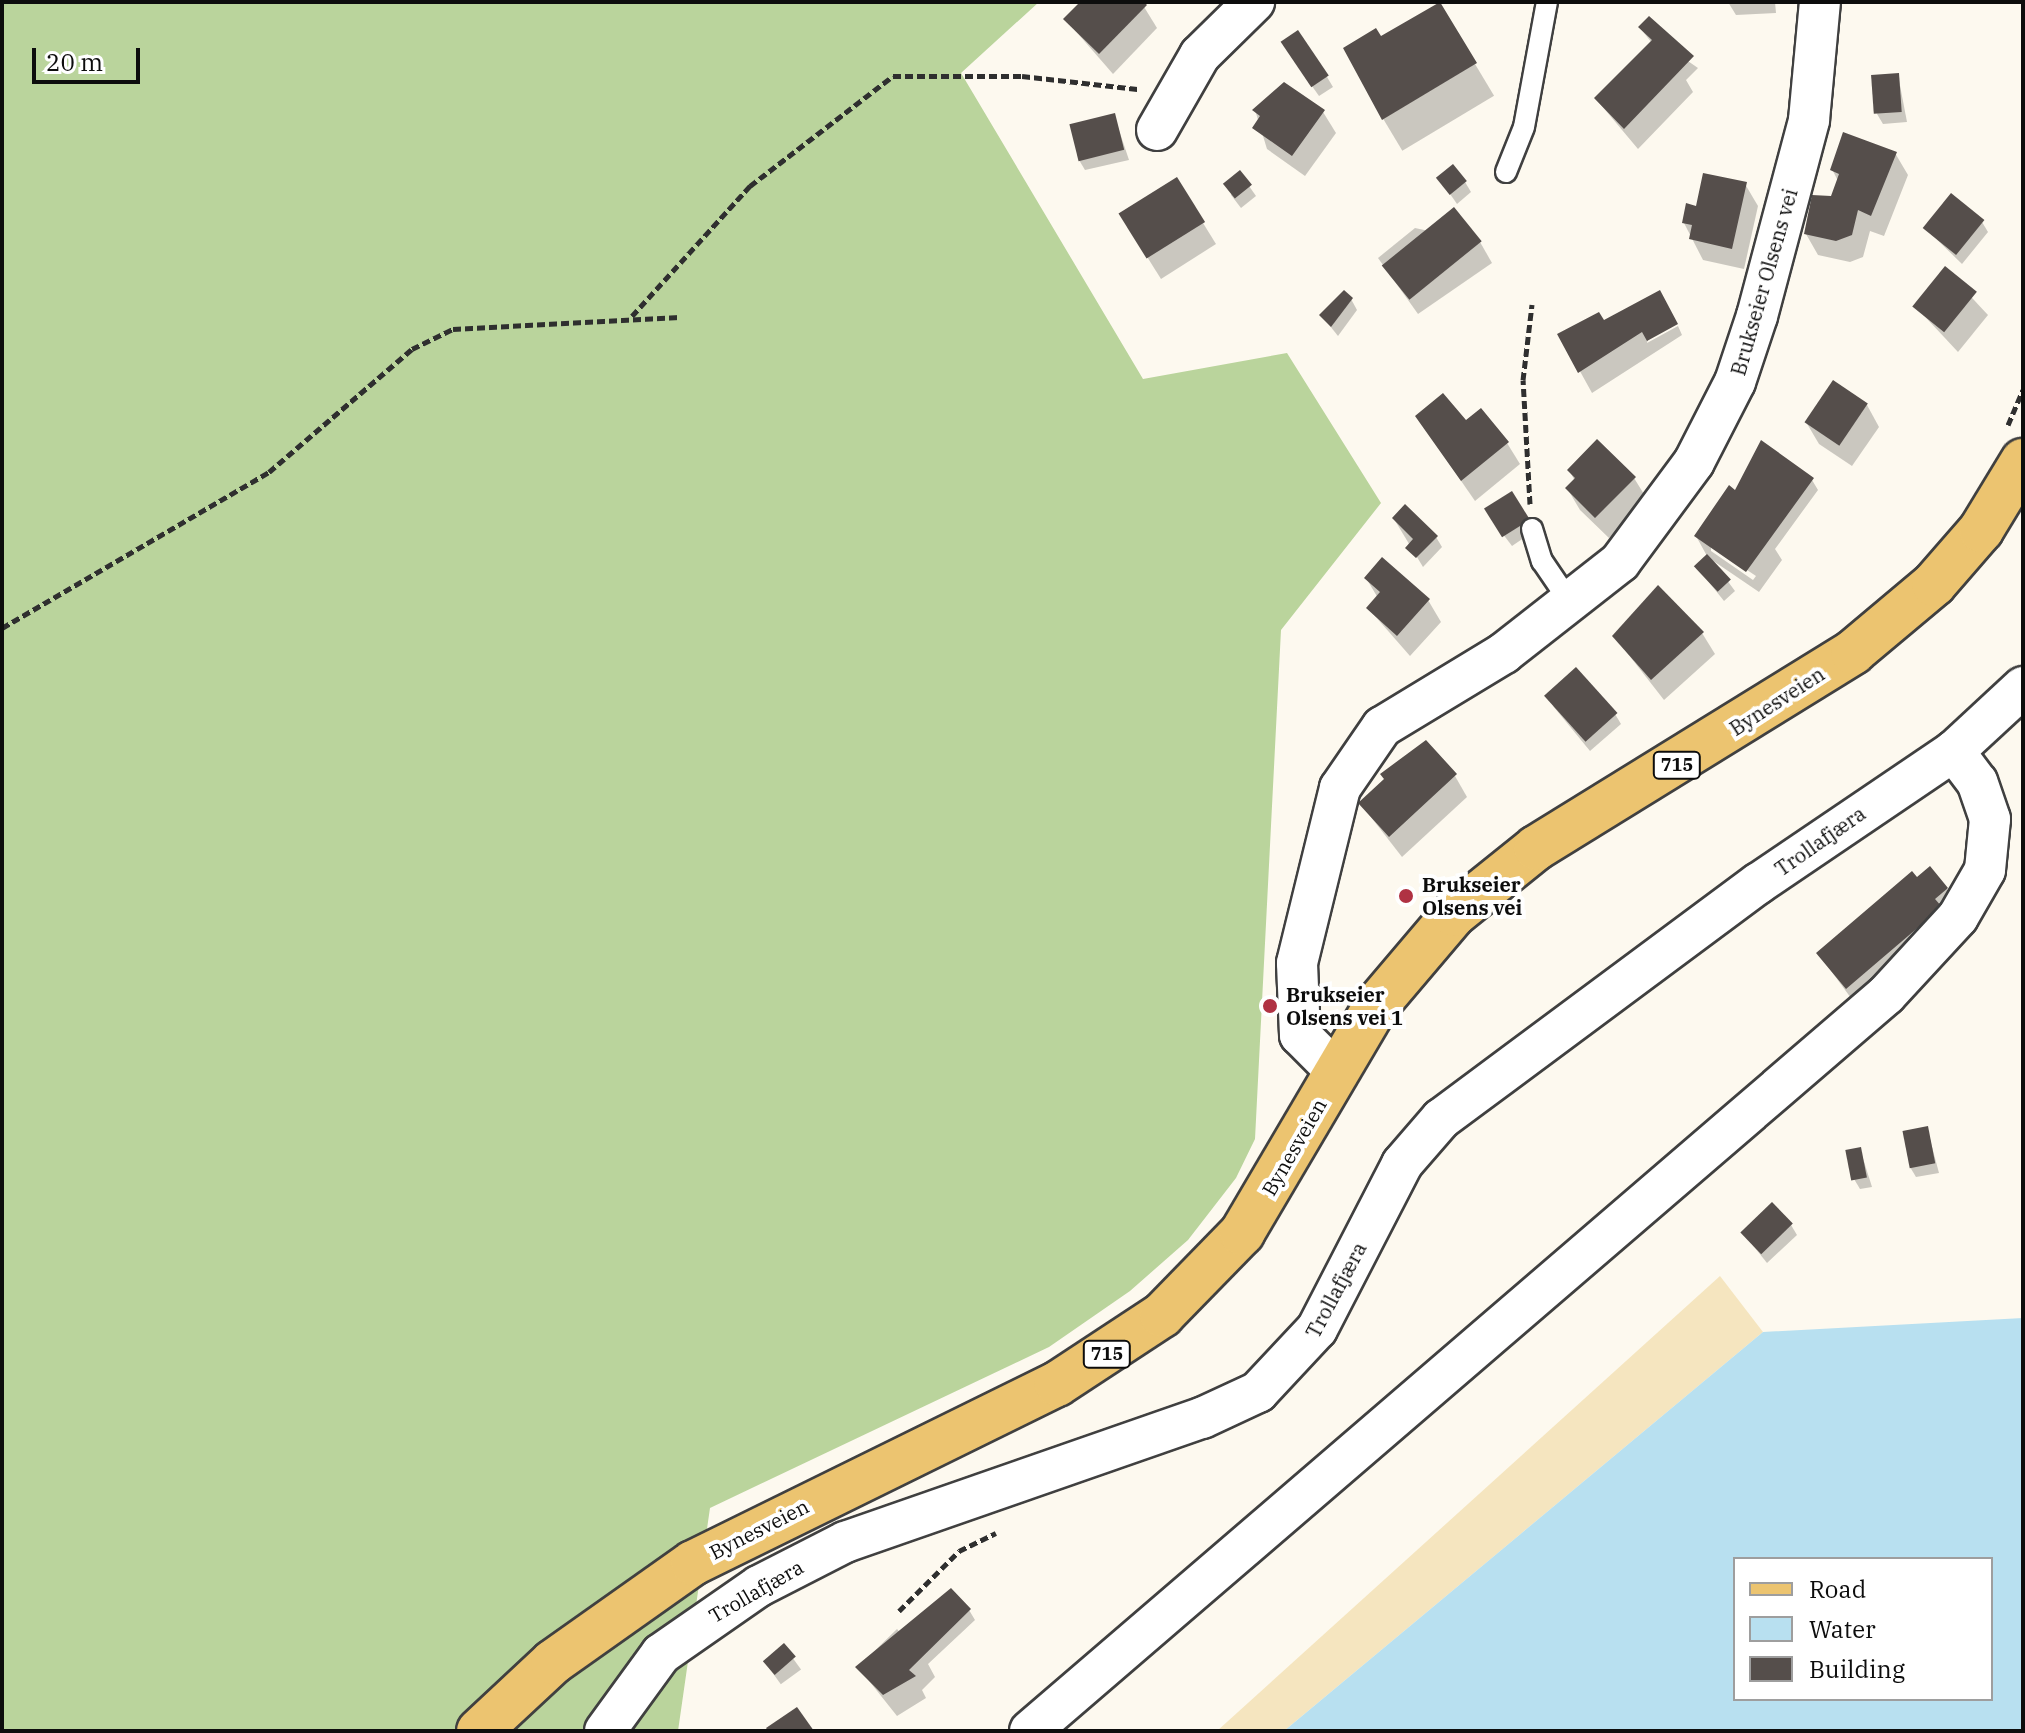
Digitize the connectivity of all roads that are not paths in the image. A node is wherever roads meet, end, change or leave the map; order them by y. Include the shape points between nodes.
1 (1254, 2) edge
2 (1547, 2) edge
3 (1820, 2) edge
4 (1162, 117) road end
5 (1506, 172) dead end
6 (2012, 450) edge
7 (1532, 529) road end
8 (1570, 602) junction
9 (2023, 687) edge
10 (1954, 751) junction
11 (1336, 1071) junction
12 (479, 1731) edge
13 (605, 1731) edge
14 (1030, 1731) edge

1 - 4 street via 1200,55
2 - 5 lane via 1524,127
3 - 8 street, Brukseier Olsens vei via 1806,133 1735,382 1661,515 1620,562
6 - 11 main road, Bynesveien / 715 via 1981,530 1934,584 1853,652 1536,848 1454,914 1375,1007
7 - 8 lane via 1542,561
8 - 11 street, Brukseier Olsens vei via 1504,653 1382,727 1349,769 1314,868 1297,963 1300,1035
9 - 10 street, Trollafjæra
10 - 13 street, Trollafjæra via 1759,883 1441,1119 1402,1164 1317,1329 1258,1392 1202,1418 845,1542 759,1586 661,1654
10 - 14 street via 1977,782 1990,819 1985,870 1958,917 1886,995
11 - 12 main road, Bynesveien / 715 via 1242,1233 1140,1332 1057,1384 693,1563 553,1662

